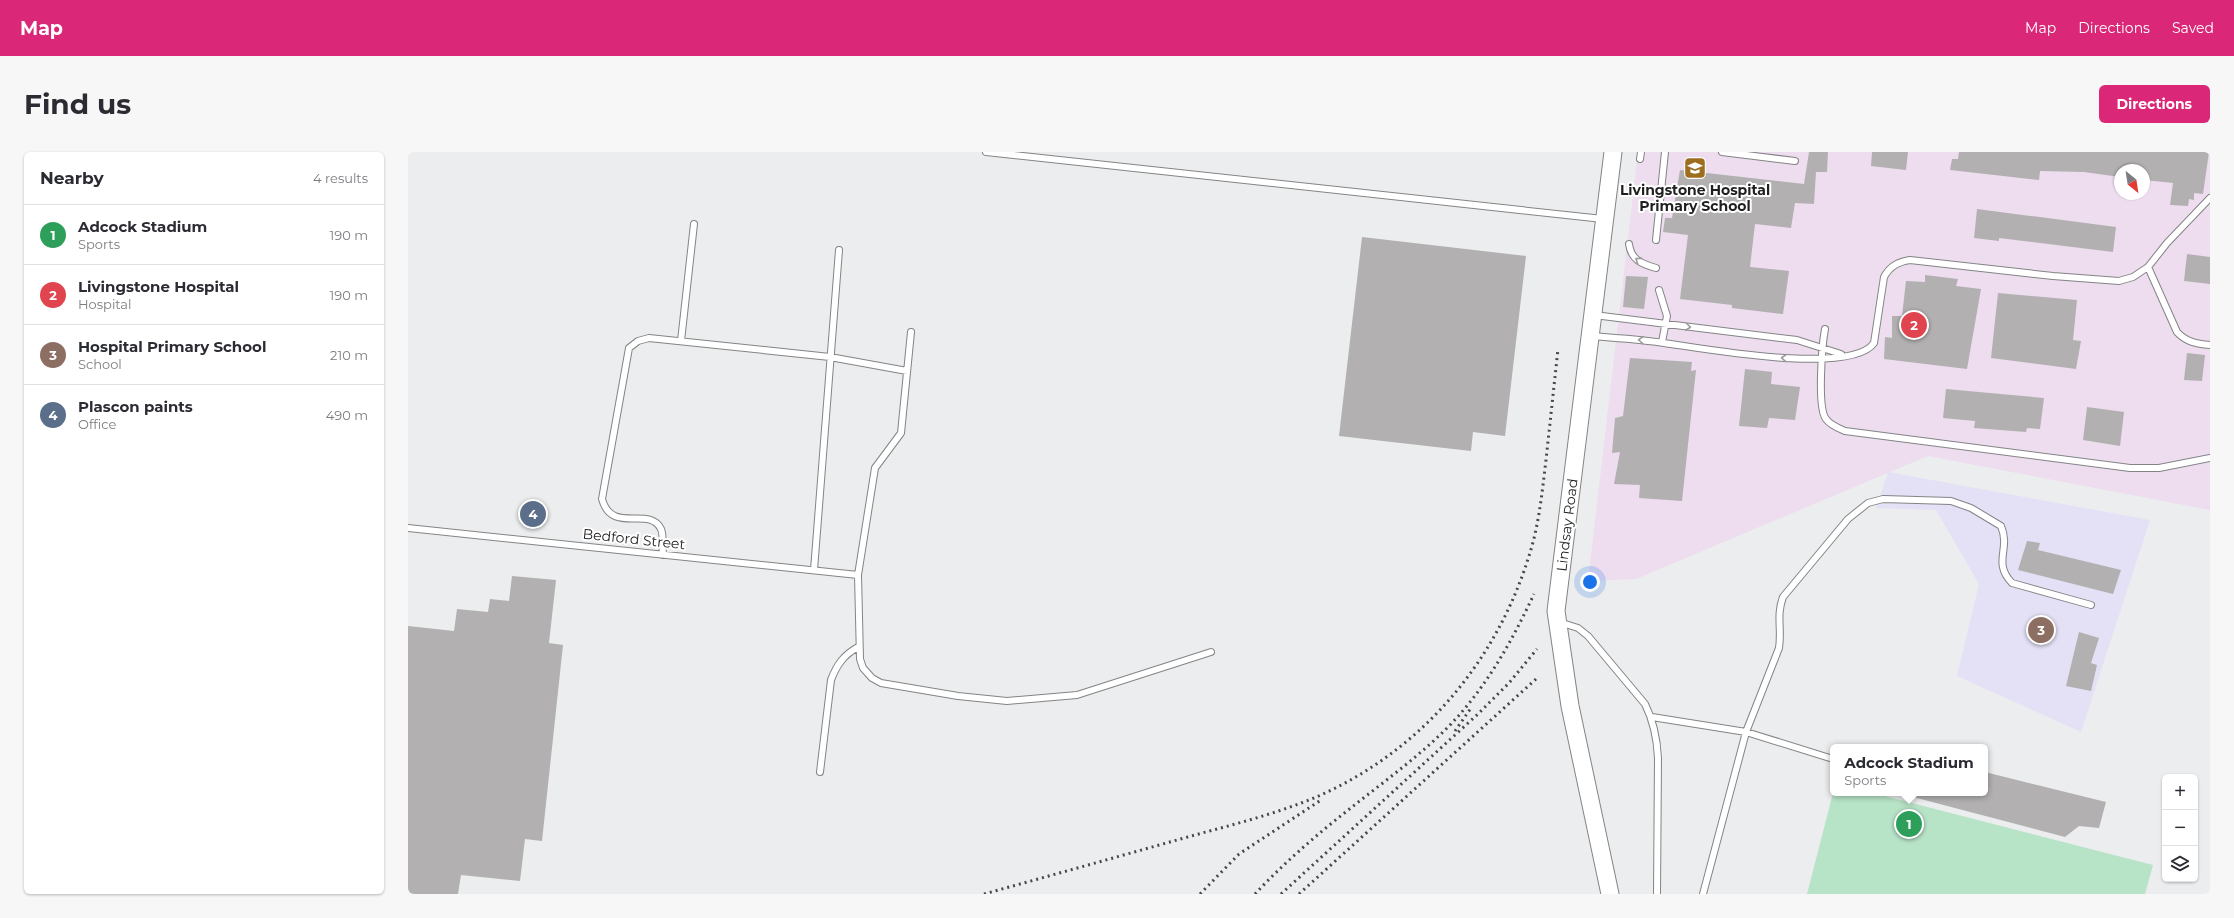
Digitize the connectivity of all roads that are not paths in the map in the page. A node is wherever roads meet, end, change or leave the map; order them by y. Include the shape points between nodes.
1 (986, 152) edge
2 (1613, 152) edge
3 (1641, 152) edge
4 (1665, 152) edge
5 (1722, 152) edge
6 (1640, 159) dead end
7 (1795, 161) dead end
8 (2210, 198) edge
9 (1606, 220) junction
10 (694, 224) dead end
11 (1656, 240) dead end
12 (1630, 244) dead end
13 (839, 250) dead end
14 (2148, 267) junction
15 (1656, 268) dead end
16 (1659, 290) dead end
17 (1594, 315) junction
18 (1666, 324) junction
19 (1825, 329) dead end
20 (911, 332) dead end
21 (1591, 336) junction
22 (681, 341) junction
23 (1662, 342) junction
24 (2210, 345) edge
25 (1822, 348) junction
26 (1844, 356) junction
27 (830, 357) junction
28 (1822, 357) junction
29 (907, 371) junction
30 (2210, 458) edge
31 (408, 528) edge
32 (663, 554) junction
33 (814, 570) junction
34 (858, 575) junction
35 (2091, 605) dead end
36 (1557, 621) junction
37 (858, 646) junction
38 (1211, 652) dead end
39 (1652, 717) junction
40 (1746, 732) junction
41 (1830, 758) edge
42 (820, 772) dead end
43 (1610, 894) edge
44 (1657, 894) edge
45 (1703, 894) edge

1 - 9 lane
2 - 9 street, Lindsay Road
3 - 6 lane
4 - 11 lane
5 - 7 lane
8 - 14 lane via 2166,243
9 - 17 street, Lindsay Road
10 - 22 lane
15 -> 12 lane via 1634,258
13 - 27 lane
14 - 24 lane via 2177,332 2190,342
14 - 26 lane via 2127,279 2111,282 1903,261 1889,269 1884,277 1874,343 1865,352
16 - 18 lane via 1666,310
17 - 18 lane
17 - 21 street, Lindsay Road
18 - 23 lane
18 -> 25 lane via 1797,340
19 - 25 lane
20 - 29 lane
23 -> 21 lane
21 - 36 street, Lindsay Road via 1558,594
22 - 27 lane
22 - 32 lane via 649,338 638,341 628,348 602,500 605,510 612,516 651,520 657,523 662,531
28 -> 23 lane via 1799,360 1766,357
25 - 26 lane
25 - 28 lane
26 - 28 lane
27 - 29 lane
27 - 33 lane
28 - 30 lane via 1822,412 1830,423 1845,431 2130,468 2159,468
29 - 34 lane via 901,434 875,468
31 - 32 lane, Bedford Street
32 - 33 lane, Bedford Street
33 - 34 lane, Bedford Street
34 - 37 lane
35 - 40 lane via 2012,583 2004,575 2001,567 2006,543 2001,526 1971,508 1951,501 1884,499 1868,503 1848,519 1783,597 1778,608 1781,635 1779,648
36 - 39 lane via 1578,628 1588,636 1645,704
36 - 43 street, Lindsay Road via 1570,706
37 - 38 lane via 863,668 881,683 1007,701 1077,695
37 - 42 lane via 836,665 831,680
39 - 40 lane
39 - 44 lane via 1658,758
40 - 41 lane
40 - 45 lane

